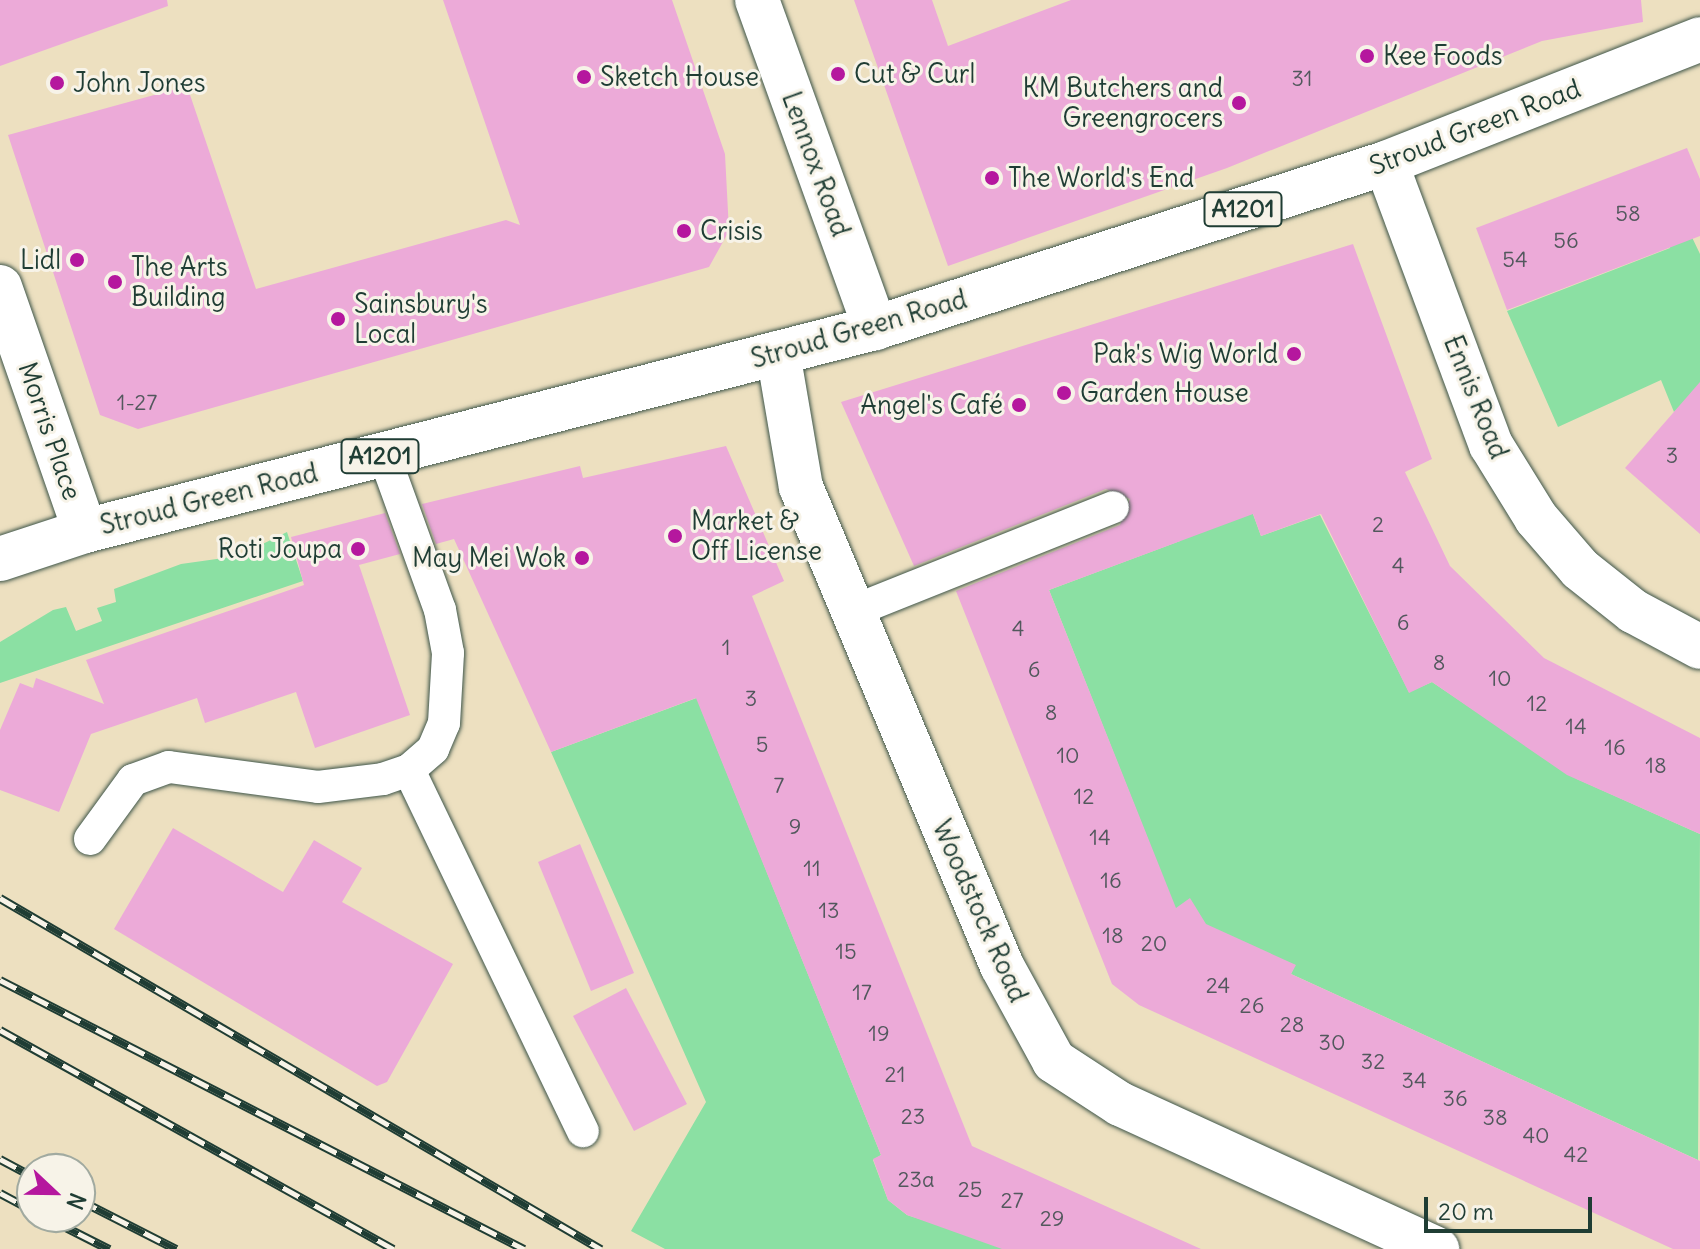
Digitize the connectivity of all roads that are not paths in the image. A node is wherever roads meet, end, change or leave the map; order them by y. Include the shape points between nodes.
1 (757, 0) edge
2 (1700, 39) edge
3 (1386, 163) junction
4 (0, 287) edge
5 (875, 328) junction
6 (778, 353) junction
7 (12, 362) edge
8 (384, 455) junction
9 (1113, 507) dead end
10 (85, 531) junction
11 (0, 559) edge
12 (851, 612) junction
13 (1700, 647) edge
14 (409, 770) junction
15 (90, 839) dead end
16 (583, 1131) dead end
17 (1437, 1249) edge

1 - 5 main road, Lennox Road
2 - 3 main road, Stroud Green Road / A1201
3 - 5 main road, Stroud Green Road / A1201
3 - 13 main road, Ennis Road via 1491,445 1536,518 1590,578
4 - 7 main road, Morris Place
5 - 6 main road, Stroud Green Road / A1201
6 - 8 main road, Stroud Green Road / A1201
6 - 12 main road, Woodstock Road via 788,444
7 - 10 main road, Morris Place
8 - 10 main road, Stroud Green Road / A1201
8 - 14 lane via 448,653 444,723 433,749
9 - 12 lane
10 - 11 main road, Stroud Green Road / A1201
12 - 17 main road, Woodstock Road via 1002,966 1054,1061 1120,1104
14 - 15 lane via 318,787 169,767 133,780
14 - 16 lane

